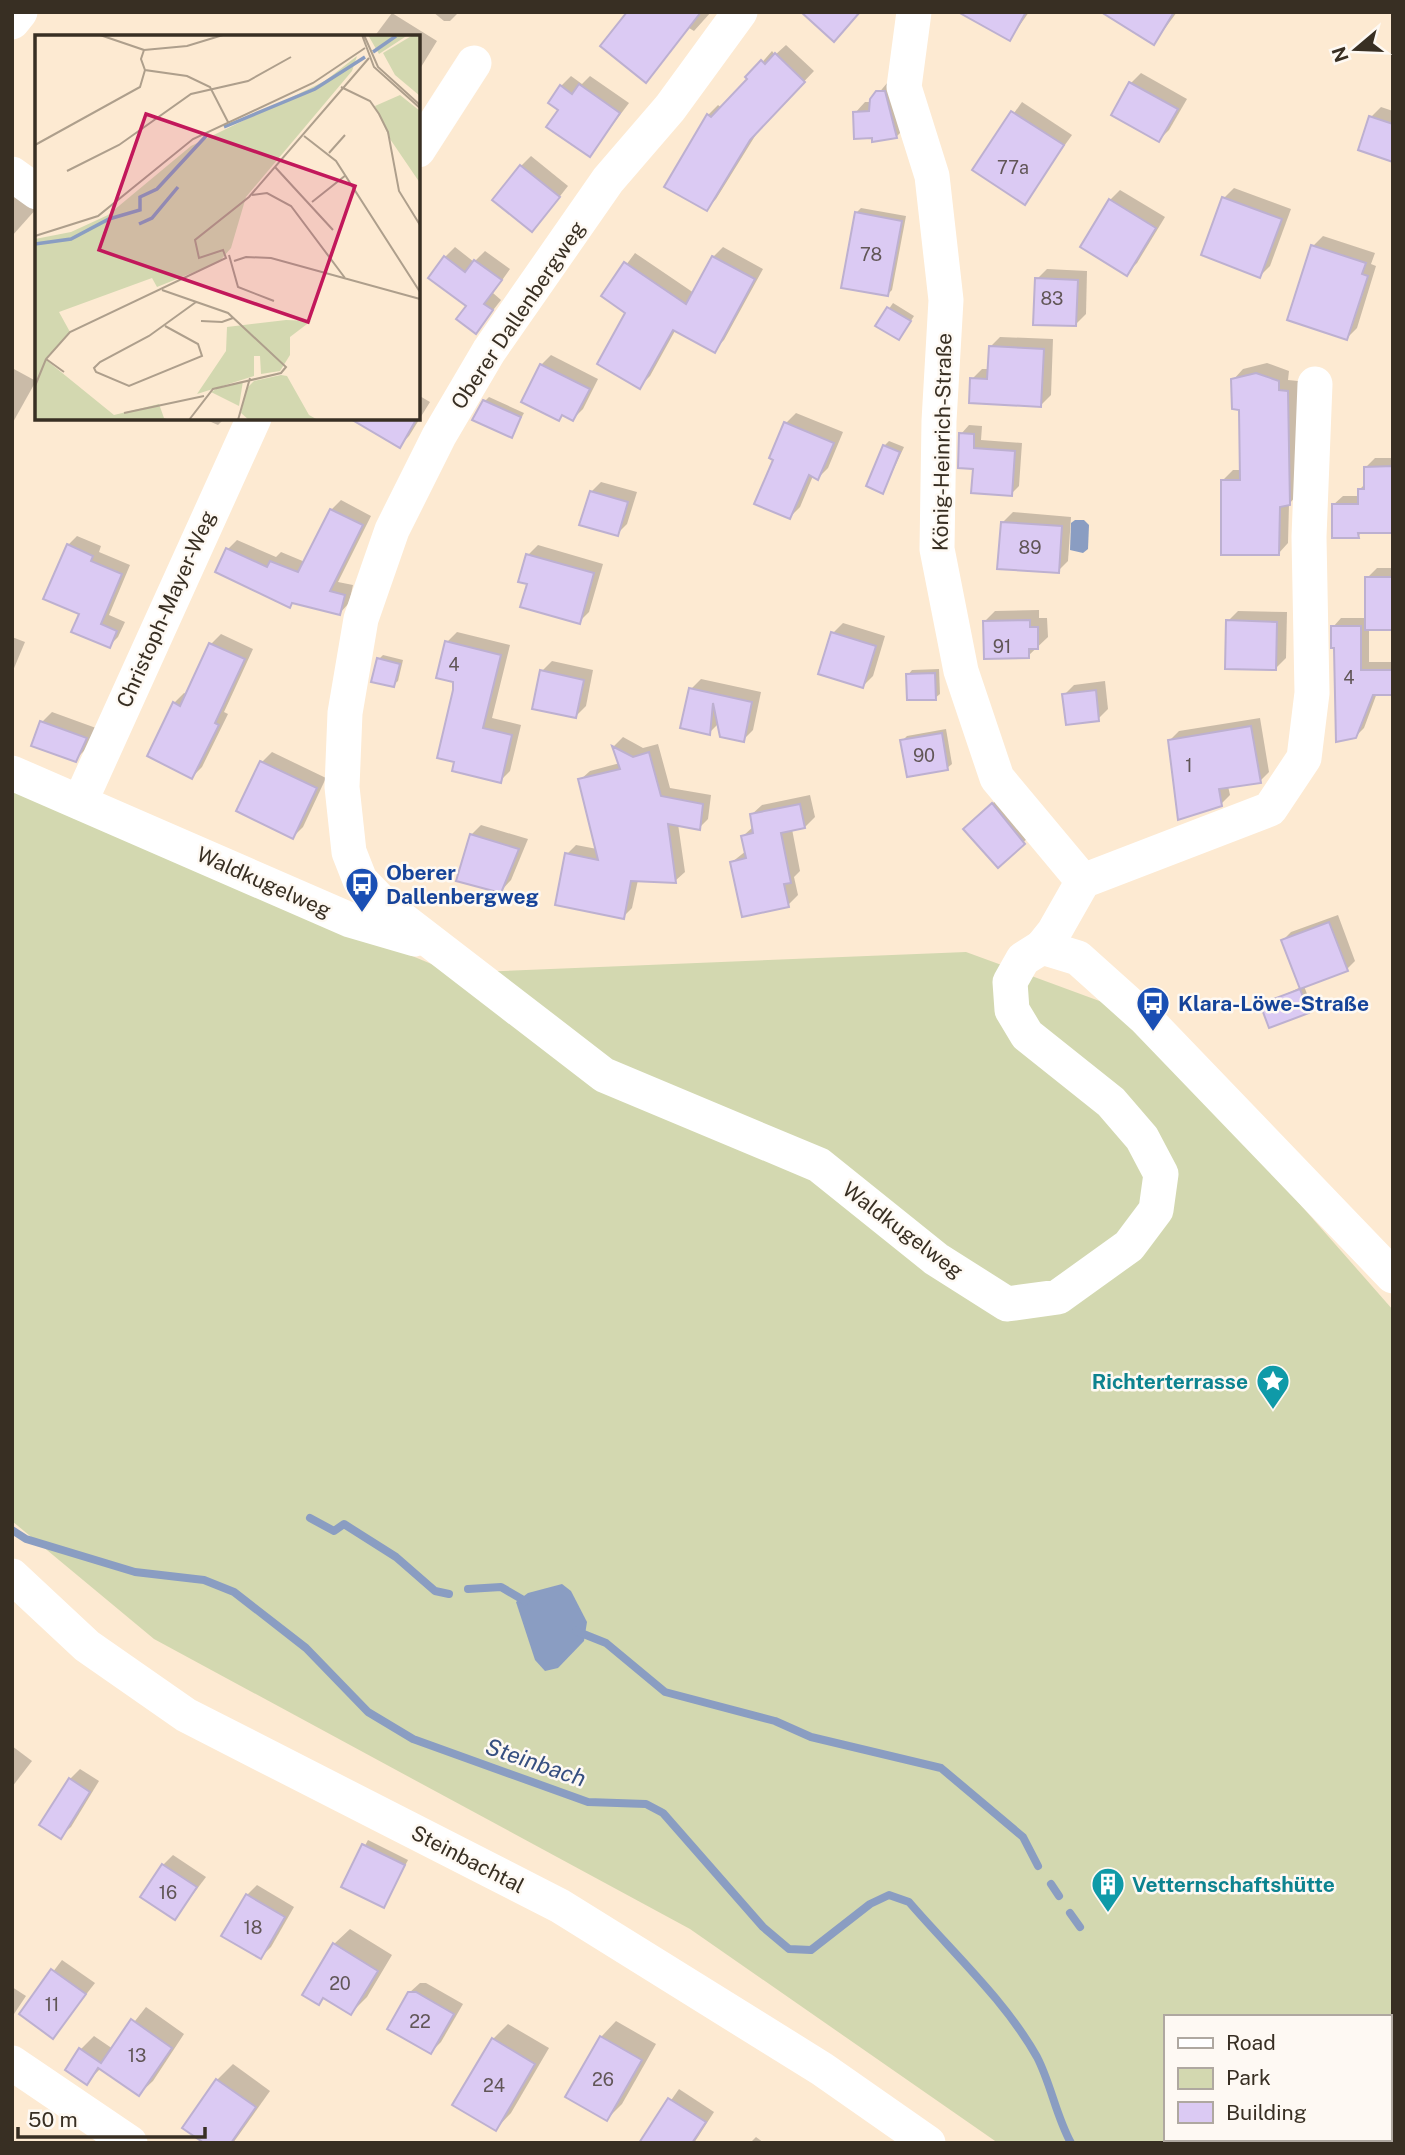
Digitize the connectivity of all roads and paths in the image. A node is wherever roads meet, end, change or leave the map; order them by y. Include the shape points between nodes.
1 (20, 12) edge
2 (740, 12) edge
3 (914, 12) edge
4 (12, 22) edge
5 (474, 63) dead end
6 (420, 147) edge
7 (12, 174) edge
8 (35, 191) edge
9 (1315, 384) dead end
10 (253, 420) edge
11 (12, 773) edge
12 (80, 802) junction
13 (1083, 881) junction
14 (439, 946) junction
15 (1042, 947) junction
16 (1393, 1276) edge
17 (12, 1576) edge
18 (12, 2063) edge
19 (130, 2143) edge
20 (928, 2143) edge

1 - 4 street
2 - 14 street, Oberer Dallenbergweg via 670,108 608,180 489,351 392,530 361,619 345,713 342,788 348,852 360,880 386,907
3 - 13 street, König-Heinrich-Straße via 904,87 932,176 946,300 937,549 961,671 997,778
5 - 6 street
7 - 8 street
9 - 13 street via 1309,537 1312,693 1304,758 1270,809
10 - 12 street, Christoph-Mayer-Weg
11 - 12 street, Waldkugelweg
12 - 14 street, Waldkugelweg via 350,920
13 - 15 street
14 - 15 street, Waldkugelweg via 604,1075 819,1165 936,1259 1007,1304 1058,1297 1129,1246 1156,1210 1161,1174 1142,1138 1111,1102 1027,1035 1012,1010 1010,982 1023,959
15 - 16 street via 1078,958 1146,1019
17 - 20 street, Steinbachtal via 87,1646 186,1715 560,1906 822,2069
18 - 19 street

